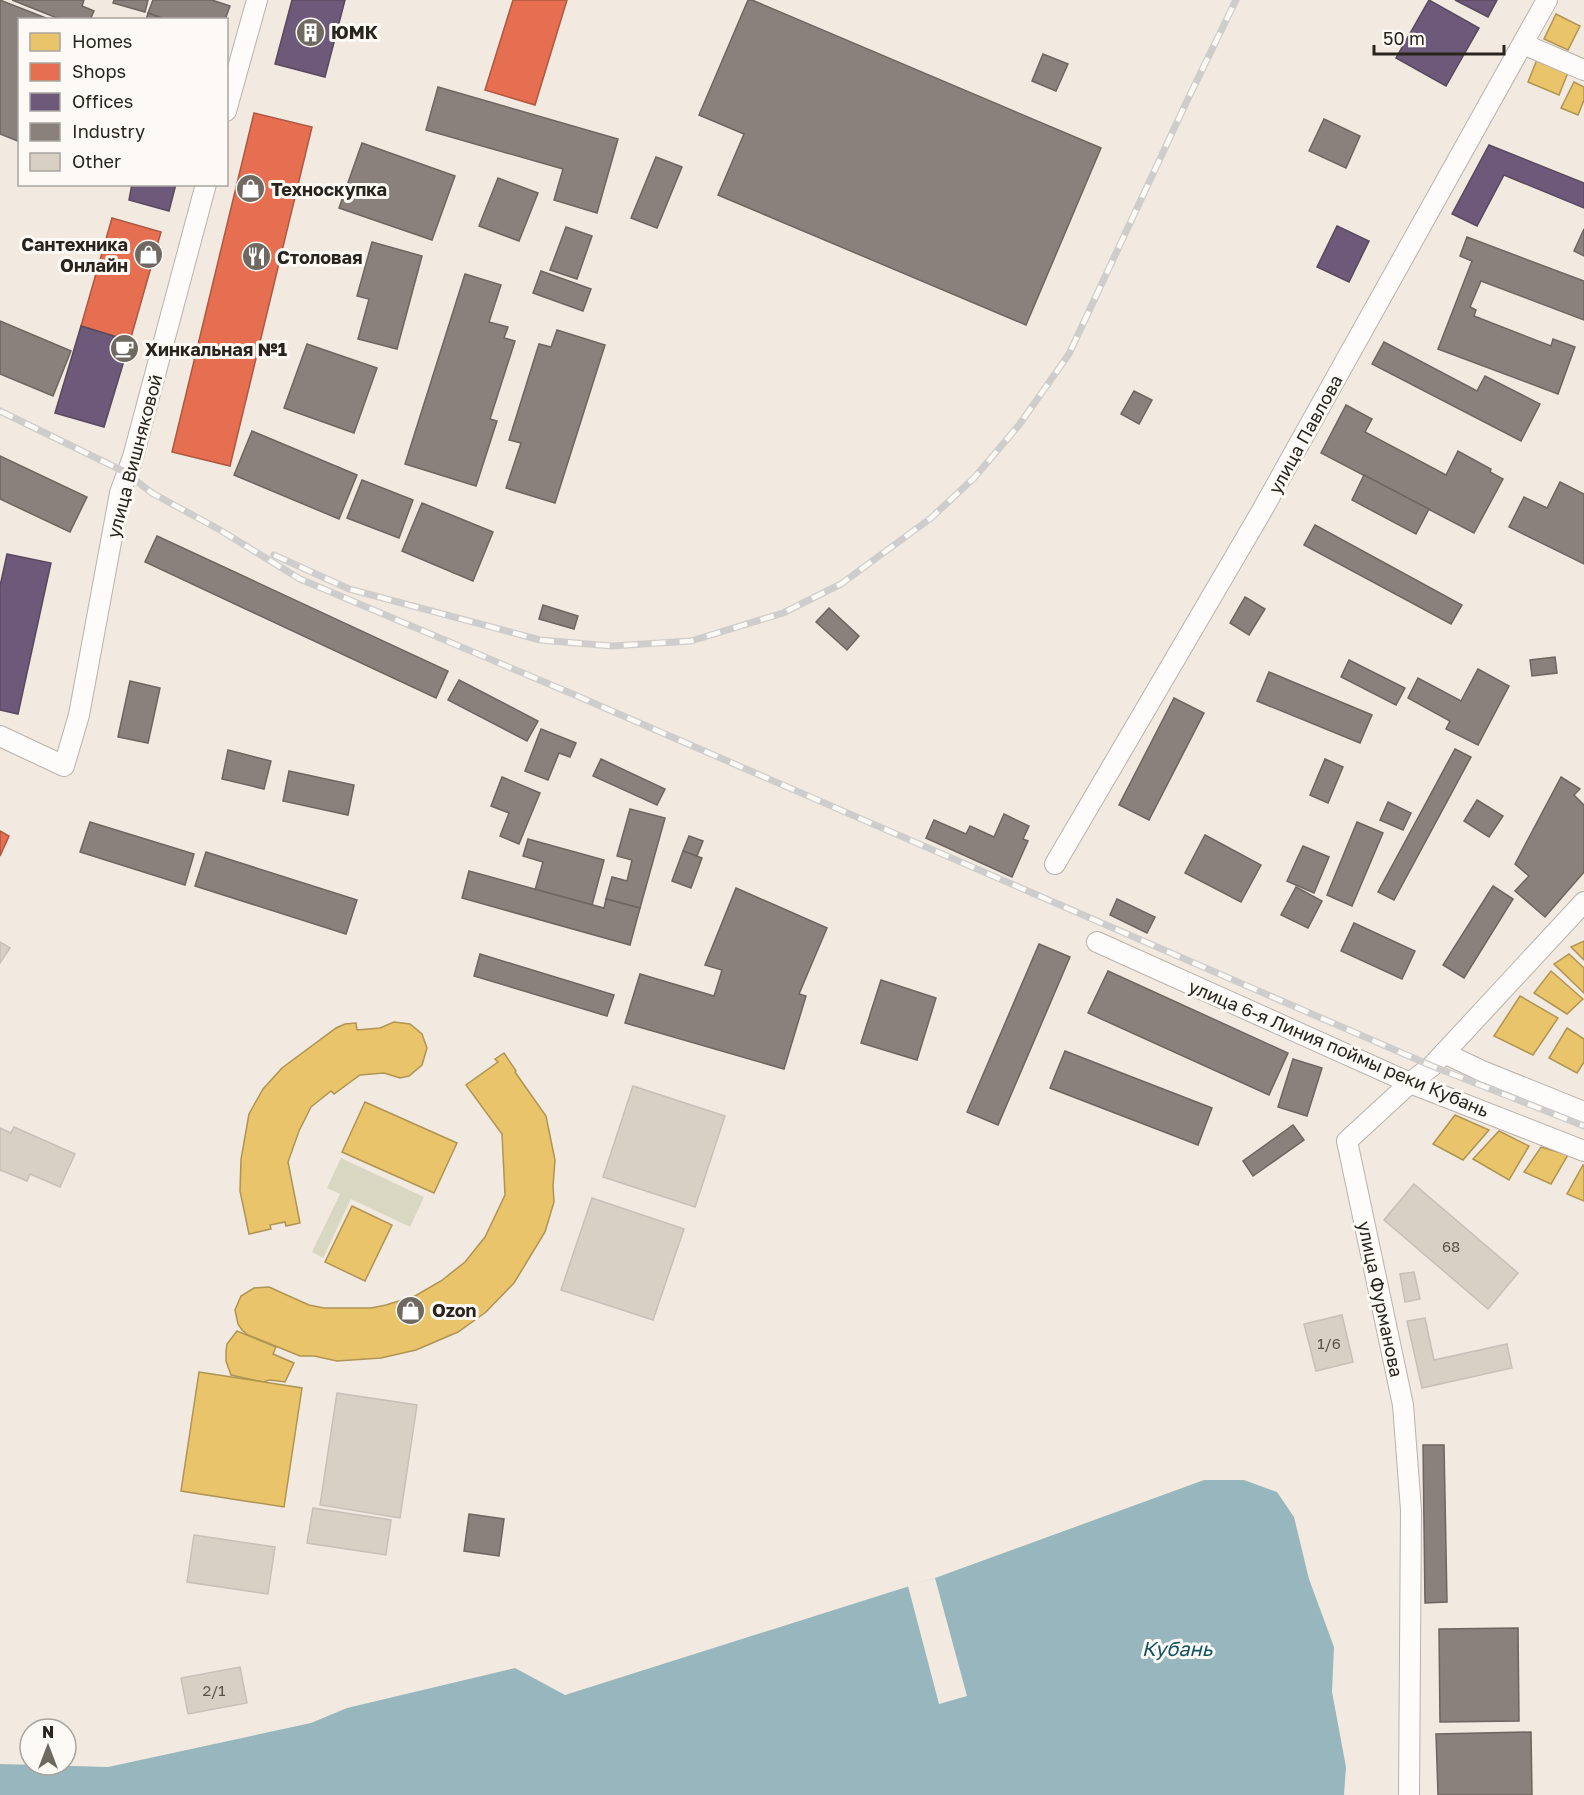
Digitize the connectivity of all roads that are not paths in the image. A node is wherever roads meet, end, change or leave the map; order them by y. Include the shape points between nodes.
1 (257, 0) edge
2 (1547, 0) edge
3 (1523, 44) junction
4 (1584, 70) edge
5 (228, 104) edge
6 (205, 186) edge
7 (0, 736) edge
8 (1055, 864) dead end
9 (1584, 902) edge
10 (1097, 942) dead end
11 (1444, 1053) junction
12 (1410, 1083) junction
13 (1584, 1112) edge
14 (1584, 1151) edge
15 (1409, 1795) edge

1 - 5 street
2 - 3 street, улица Павлова
3 - 4 street
3 - 8 street, улица Павлова via 1260,514
6 - 7 street, улица Вишняковой via 120,493 79,715 64,766
9 - 11 street, улица Фурманова
10 - 12 street, улица 6-я Линия поймы реки Кубань
11 - 12 street, улица Фурманова
11 - 13 street, улица 6-я Линия поймы реки Кубань
12 - 14 street, улица 6-я Линия поймы реки Кубань
12 - 15 street, улица Фурманова via 1347,1141 1403,1405 1411,1510

